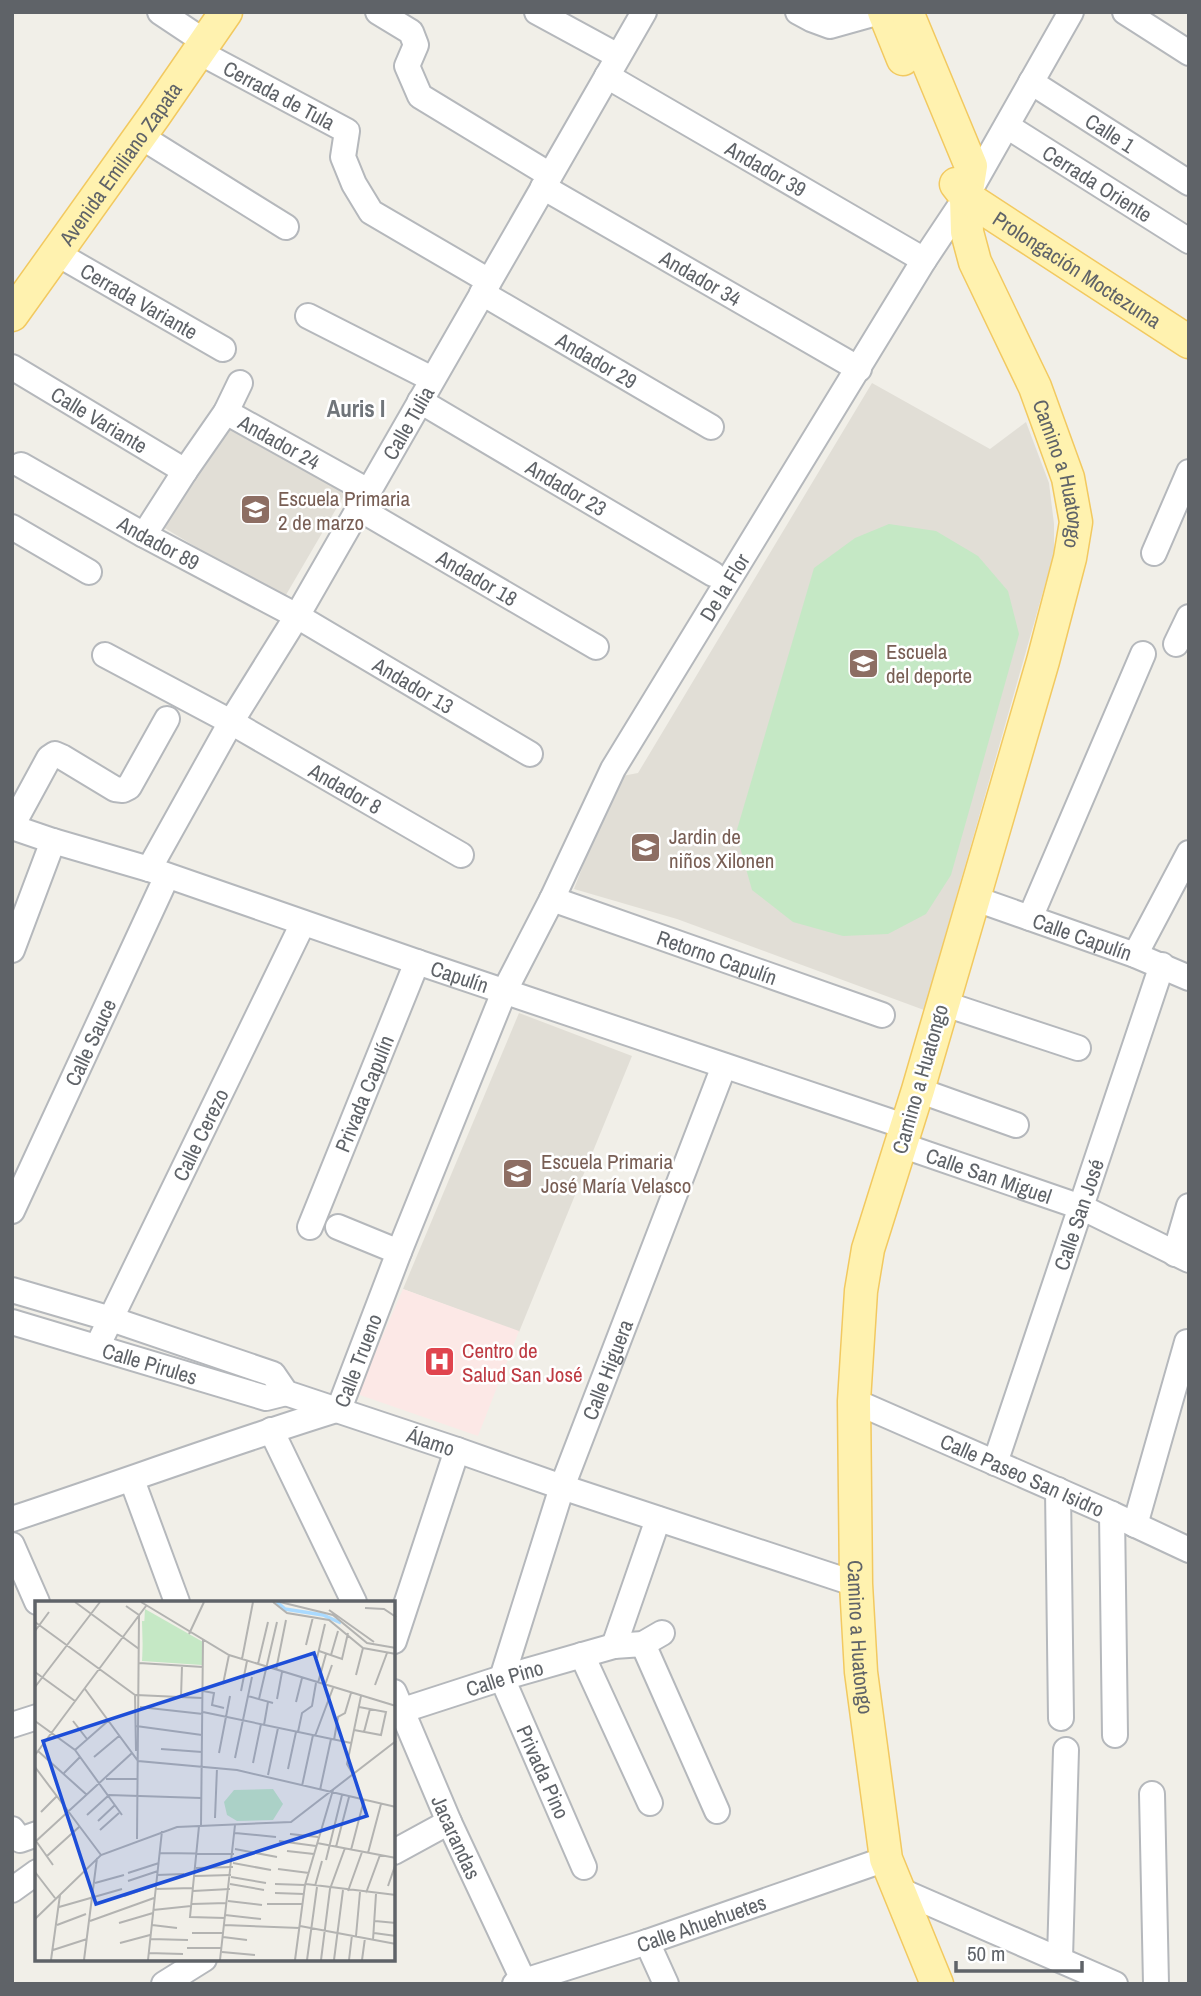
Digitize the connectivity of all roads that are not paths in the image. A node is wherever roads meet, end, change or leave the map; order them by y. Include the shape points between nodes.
1 (160, 12) edge
2 (226, 12) edge
3 (378, 12) edge
4 (537, 12) edge
5 (643, 12) edge
6 (799, 12) edge
7 (882, 12) edge
8 (907, 12) edge
9 (1125, 12) edge
10 (1068, 13) edge
11 (202, 47) junction
12 (1189, 53) edge
13 (612, 66) junction
14 (1031, 82) junction
15 (1007, 126) junction
16 (140, 136) junction
17 (546, 181) junction
18 (1189, 183) edge
19 (966, 197) junction
20 (286, 226) dead end
21 (1189, 242) edge
22 (55, 253) junction
23 (924, 260) junction
24 (485, 287) junction
25 (17, 297) edge
26 (307, 316) dead end
27 (1189, 342) edge
28 (223, 349) dead end
29 (12, 367) edge
30 (859, 369) junction
31 (432, 379) junction
32 (240, 383) dead end
33 (420, 401) junction
34 (226, 412) junction
35 (711, 427) dead end
36 (21, 465) dead end
37 (186, 471) junction
38 (1189, 472) edge
39 (363, 500) junction
40 (12, 527) edge
41 (144, 535) junction
42 (1154, 553) dead end
43 (89, 572) dead end
44 (713, 574) dead end
45 (297, 615) junction
46 (1189, 617) edge
47 (1176, 644) dead end
48 (596, 647) dead end
49 (1143, 654) dead end
50 (105, 655) dead end
51 (167, 719) dead end
52 (231, 722) junction
53 (530, 754) dead end
54 (12, 826) edge
55 (53, 841) junction
56 (1189, 853) edge
57 (461, 855) dead end
58 (158, 872) junction
59 (973, 898) junction
60 (552, 899) junction
61 (1030, 918) junction
62 (303, 923) junction
63 (12, 950) edge
64 (1135, 955) junction
65 (417, 962) junction
66 (1162, 965) junction
67 (1189, 978) edge
68 (504, 992) junction
69 (942, 1003) junction
70 (882, 1015) dead end
71 (1078, 1048) dead end
72 (724, 1066) junction
73 (918, 1090) junction
74 (1016, 1125) dead end
75 (904, 1136) junction
76 (1189, 1206) edge
77 (1081, 1207) junction
78 (12, 1210) edge
79 (310, 1227) dead end
80 (338, 1227) dead end
81 (399, 1252) junction
82 (1182, 1257) edge
83 (12, 1290) edge
84 (111, 1319) junction
85 (12, 1321) edge
86 (1187, 1342) edge
87 (97, 1347) junction
88 (286, 1393) junction
89 (855, 1401) junction
90 (338, 1409) junction
91 (271, 1430) junction
92 (457, 1450) junction
93 (995, 1464) junction
94 (132, 1480) junction
95 (562, 1487) junction
96 (1058, 1490) junction
97 (1112, 1514) junction
98 (657, 1518) junction
99 (12, 1519) edge
100 (1135, 1525) junction
101 (12, 1545) edge
102 (1189, 1550) edge
103 (856, 1584) junction
104 (37, 1601) edge
105 (177, 1601) edge
106 (354, 1601) edge
107 (396, 1635) edge
108 (614, 1646) junction
109 (582, 1655) junction
110 (502, 1678) junction
111 (396, 1705) edge
112 (35, 1718) edge
113 (1062, 1718) dead end
114 (12, 1725) edge
115 (1115, 1735) dead end
116 (1066, 1750) dead end
117 (1152, 1794) dead end
118 (650, 1803) dead end
119 (717, 1811) dead end
120 (449, 1822) junction
121 (12, 1829) edge
122 (35, 1835) edge
123 (396, 1851) edge
124 (886, 1859) junction
125 (584, 1867) dead end
126 (35, 1873) edge
127 (897, 1889) junction
128 (12, 1890) edge
129 (647, 1942) junction
130 (1060, 1958) junction
131 (201, 1961) edge
132 (521, 1983) edge
133 (164, 1984) edge
134 (666, 1984) edge
135 (937, 1984) edge
136 (1115, 1984) edge
137 (1156, 1984) edge

1 - 11 street
2 - 11 main road, Avenida Emiliano Zapata
3 - 17 street, Andador 34 via 411,32 415,45 407,66 420,96
4 - 13 street, Andador 39
5 - 13 street, Calle Tulia
6 - 7 street via 830,26
7 - 19 main road, Prolongación Moctezuma via 956,184
8 - 19 main road via 971,166
9 - 12 street
10 - 14 street, De la Flor
11 - 16 main road, Avenida Emiliano Zapata
11 - 24 street, Cerrada de Tula via 347,131 343,157 372,212
13 - 17 street, Calle Tulia
13 - 23 street, Andador 39
14 - 15 street, De la Flor
14 - 18 street, Calle 1
15 - 19 street, De la Flor
15 - 21 street, Cerrada Oriente
16 - 20 street
16 - 22 main road, Avenida Emiliano Zapata
17 - 24 street, Calle Tulia
17 - 30 street, Andador 34
19 - 23 street, De la Flor
19 - 27 main road, Prolongación Moctezuma
19 - 59 main road, Camino a Huatongo via 967,232 975,262 1035,387 1068,478 1076,522 1043,661
22 - 25 main road, Avenida Emiliano Zapata
22 - 28 street, Cerrada Variante
23 - 30 street, De la Flor
24 - 31 street, Calle Tulia
24 - 35 street, Andador 29
26 - 31 street
29 - 37 street, Calle Variante
30 - 60 street, De la Flor via 613,769
31 - 33 street, Calle Tulia
32 - 34 street
33 - 39 street, Calle Tulia
33 - 44 street, Andador 23
34 - 37 street
34 - 39 street, Andador 24
36 - 41 street, Andador 89
37 - 41 street
38 - 42 street
39 - 45 street, Calle Tulia
39 - 48 street, Andador 18
40 - 43 street
41 - 45 street, Andador 89
45 - 52 street, Calle Tulia
45 - 53 street, Andador 13
46 - 47 street
49 - 61 street
50 - 52 street, Andador 8
51 - 54 street via 129,787 123,790 62,757 55,754 49,758
52 - 57 street, Andador 8
52 - 58 street, Calle Tulia
54 - 55 street, Capulín
55 - 58 street, Capulín
55 - 63 street
56 - 64 street
58 - 62 street, Capulín
58 - 78 street, Calle Sauce
59 - 61 street, Calle Capulín
59 - 69 main road, Camino a Huatongo
60 - 68 street, De la Flor
60 - 70 street, Retorno Capulín
61 - 64 street, Calle Capulín
62 - 65 street, Capulín
62 - 84 street, Calle Cerezo
64 - 66 street, Calle Capulín
65 - 68 street, Capulín
65 - 79 street, Privada Capulín
66 - 67 street, Calle Capulín
66 - 77 street, Calle San José
68 - 72 street, Capulín
68 - 81 street, Calle Trueno
69 - 71 street
69 - 73 main road, Camino a Huatongo
72 - 75 street, Capulín
72 - 95 street, Calle Higuera
73 - 74 street
73 - 75 main road, Camino a Huatongo
75 - 77 street, Calle San Miguel
75 - 89 main road, Camino a Huatongo via 866,1259
76 - 82 street
77 - 82 street, Calle San Miguel
77 - 93 street, Calle San José
80 - 81 street
81 - 90 street, Calle Trueno
83 - 84 street, Álamo
84 - 87 street, Calle Cerezo
84 - 88 street, Álamo via 273,1374
85 - 87 street, Calle Pirules
86 - 100 street
87 - 88 street, Calle Pirules via 266,1398
88 - 90 street, Álamo
89 - 93 street, Calle Paseo San Isidro
89 - 103 main road, Camino a Huatongo
90 - 91 street, Calle Trueno
90 - 92 street, Álamo
91 - 94 street, Calle Trueno
91 - 106 street
92 - 95 street, Álamo
92 - 107 street
93 - 96 street, Calle Paseo San Isidro
94 - 99 street, Calle Trueno
94 - 105 street
95 - 98 street, Álamo
95 - 110 street, Calle Higuera
96 - 97 street, Calle Paseo San Isidro
96 - 113 street
97 - 100 street, Calle Paseo San Isidro
97 - 115 street
98 - 103 street, Álamo
98 - 108 street
100 - 102 street, Calle Paseo San Isidro
101 - 104 street
103 - 124 main road, Camino a Huatongo via 860,1672
108 - 109 street, Calle Pino
108 - 119 street, Calle Pino via 653,1639
109 - 110 street, Calle Pino
109 - 118 street
110 - 111 street, Calle Pino
110 - 125 street, Privada Pino
111 - 120 street, Jacarandas
112 - 114 street
116 - 130 street
117 - 137 street
120 - 123 street
120 - 132 street, Jacarandas
121 - 122 street via 20,1840
124 - 127 main road, Camino a Huatongo
124 - 129 street, Calle Ahuehuetes
126 - 128 street
127 - 130 street
127 - 135 main road, Camino a Huatongo
129 - 132 street, Calle Ahuehuetes
129 - 134 street
130 - 136 street
131 - 133 street

